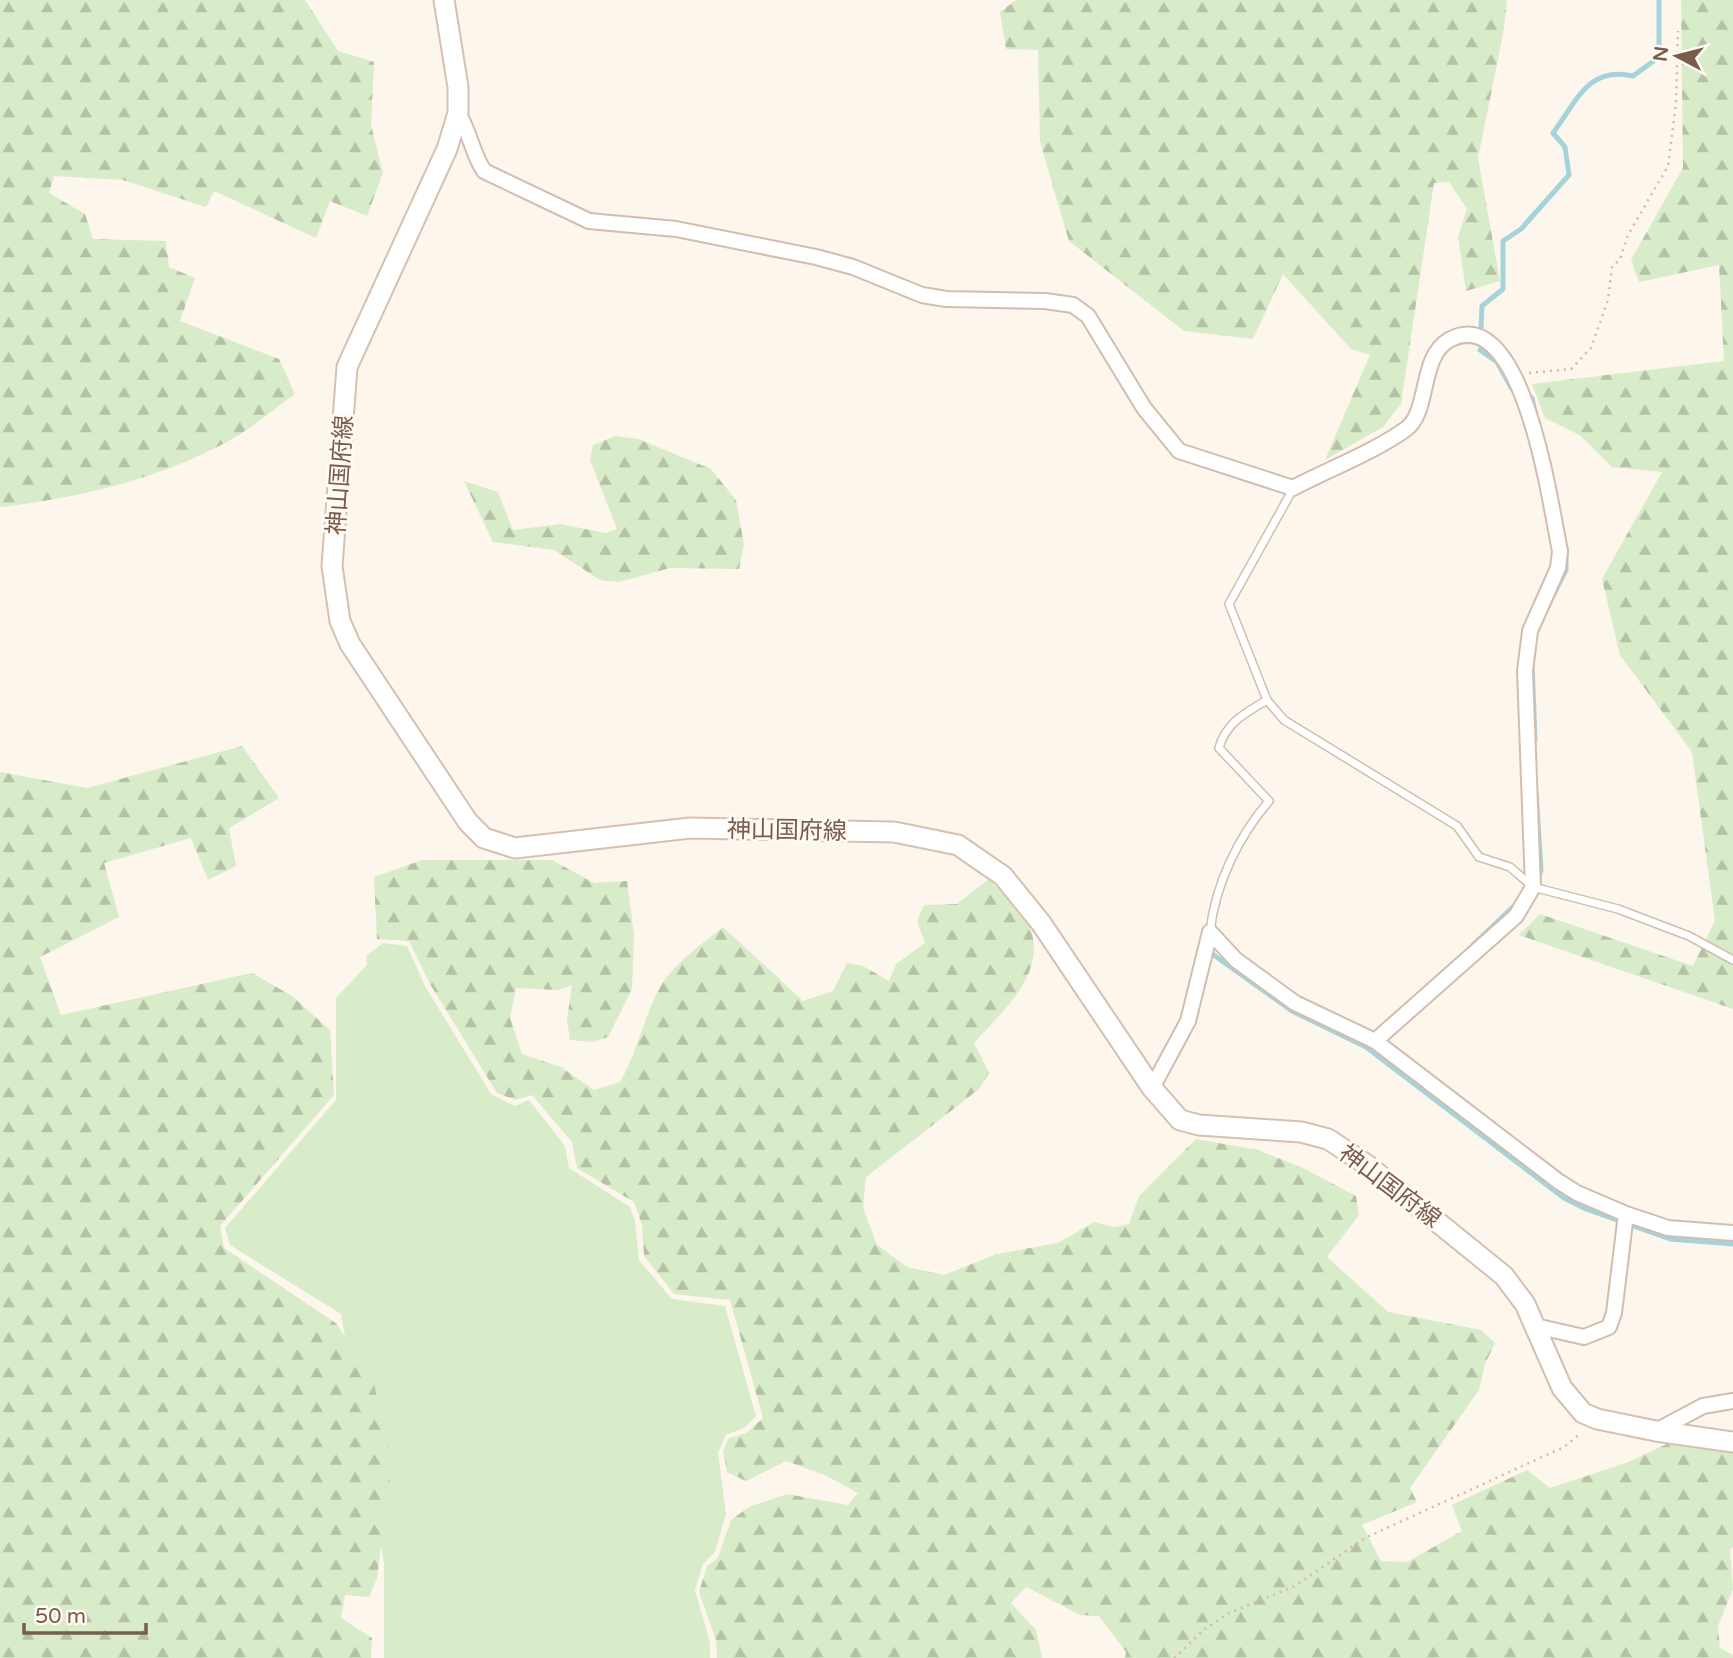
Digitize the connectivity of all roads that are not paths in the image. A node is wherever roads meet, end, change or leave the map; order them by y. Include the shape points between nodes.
1 (444, 0) edge
2 (458, 113) junction
3 (1293, 488) junction
4 (1267, 700) junction
5 (1532, 887) junction
6 (1210, 932) junction
7 (1733, 960) edge
8 (1376, 1041) junction
9 (1152, 1088) junction
10 (1625, 1221) junction
11 (1733, 1233) edge
12 (1535, 1326) junction
13 (1733, 1401) edge
14 (1656, 1431) junction
15 (1733, 1442) edge

1 - 2 main road, 神山国府線
2 - 3 street via 484,172 589,221 676,229 816,257 922,295 1073,305 1088,316 1144,408 1179,451
2 - 9 main road, 神山国府線 via 347,367 332,566 340,621 350,644 468,822 484,838 515,848 690,828 894,832 958,845 1003,876 1041,923
3 - 4 lane via 1229,604
3 - 5 street via 1409,428 1431,363 1447,341 1465,335 1483,338 1515,374 1532,418 1560,551 1558,568 1530,631 1525,671
4 - 5 lane via 1284,720 1457,826 1479,857 1510,867
4 - 6 lane via 1233,721 1222,735 1219,748 1269,801 1248,825 1213,904
5 - 7 lane via 1618,909 1689,936
5 - 8 street via 1516,916
6 - 8 street via 1236,960 1295,1003
6 - 9 street via 1188,1021
8 - 10 street via 1558,1181
9 - 12 main road, 神山国府線 via 1180,1119 1199,1125 1301,1132 1328,1139 1504,1276
10 - 11 street
10 - 12 street via 1609,1327 1584,1337
12 - 14 main road, 神山国府線 via 1562,1388 1583,1413
13 - 14 street via 1703,1406
14 - 15 main road, 神山国府線

